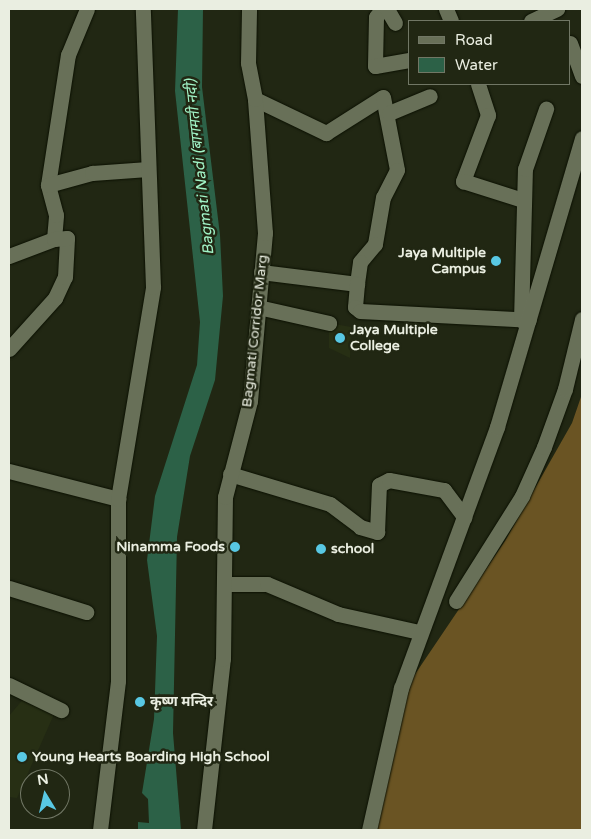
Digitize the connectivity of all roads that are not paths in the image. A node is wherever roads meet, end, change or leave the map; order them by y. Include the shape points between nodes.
1 (87, 9) edge
2 (143, 9) edge
3 (248, 9) edge
4 (382, 9) edge
5 (387, 9) edge
6 (559, 14) edge
7 (534, 20) edge
8 (395, 23) dead end
9 (571, 47) edge
10 (408, 60) edge
11 (576, 68) edge
12 (478, 85) edge
13 (430, 96) dead end
14 (255, 98) junction
15 (546, 109) dead end
16 (389, 113) junction
17 (582, 138) edge
18 (148, 169) junction
19 (48, 185) junction
20 (523, 200) junction
21 (54, 239) junction
22 (9, 256) edge
23 (261, 272) junction
24 (357, 284) junction
25 (258, 307) junction
26 (582, 319) edge
27 (525, 320) junction
28 (329, 323) dead end
29 (9, 349) edge
30 (9, 471) edge
31 (230, 474) junction
32 (118, 499) junction
33 (464, 517) junction
34 (226, 584) junction
35 (9, 588) edge
36 (456, 601) dead end
37 (86, 612) dead end
38 (420, 632) junction
39 (9, 684) edge
40 (61, 710) dead end
41 (100, 830) edge
42 (204, 830) edge
43 (369, 830) edge

1 - 19 street via 68,56
2 - 18 street
3 - 14 street, Bagmati Corridor Marg via 248,63
4 - 10 street via 376,17 375,66
5 - 8 street
6 - 7 street
9 - 11 street
12 - 20 street via 488,115 463,181
13 - 16 street
14 - 16 street via 326,133 383,97
14 - 23 street, Bagmati Corridor Marg via 265,233
15 - 20 street via 525,169
16 - 24 street via 397,170 383,197 375,244 360,262
17 - 27 street
18 - 19 street via 92,174
18 - 32 street via 153,287
19 - 21 street via 56,214
20 - 27 street
21 - 22 street
21 - 29 street via 67,238 65,277 55,298
23 - 24 street
23 - 25 street, Bagmati Corridor Marg
24 - 27 street via 355,306 360,311
25 - 28 street
25 - 31 street, Bagmati Corridor Marg via 250,402
26 - 36 street via 565,389 540,456 522,496
27 - 33 street
30 - 32 street
31 - 33 street via 330,504 360,527 377,532 379,485 389,480 444,490
31 - 34 street, Bagmati Corridor Marg via 223,520
32 - 41 street via 118,680
33 - 38 street
34 - 38 street via 267,584 338,614
34 - 42 street, Bagmati Corridor Marg via 222,669
35 - 37 street
38 - 43 street via 389,733
39 - 40 street

